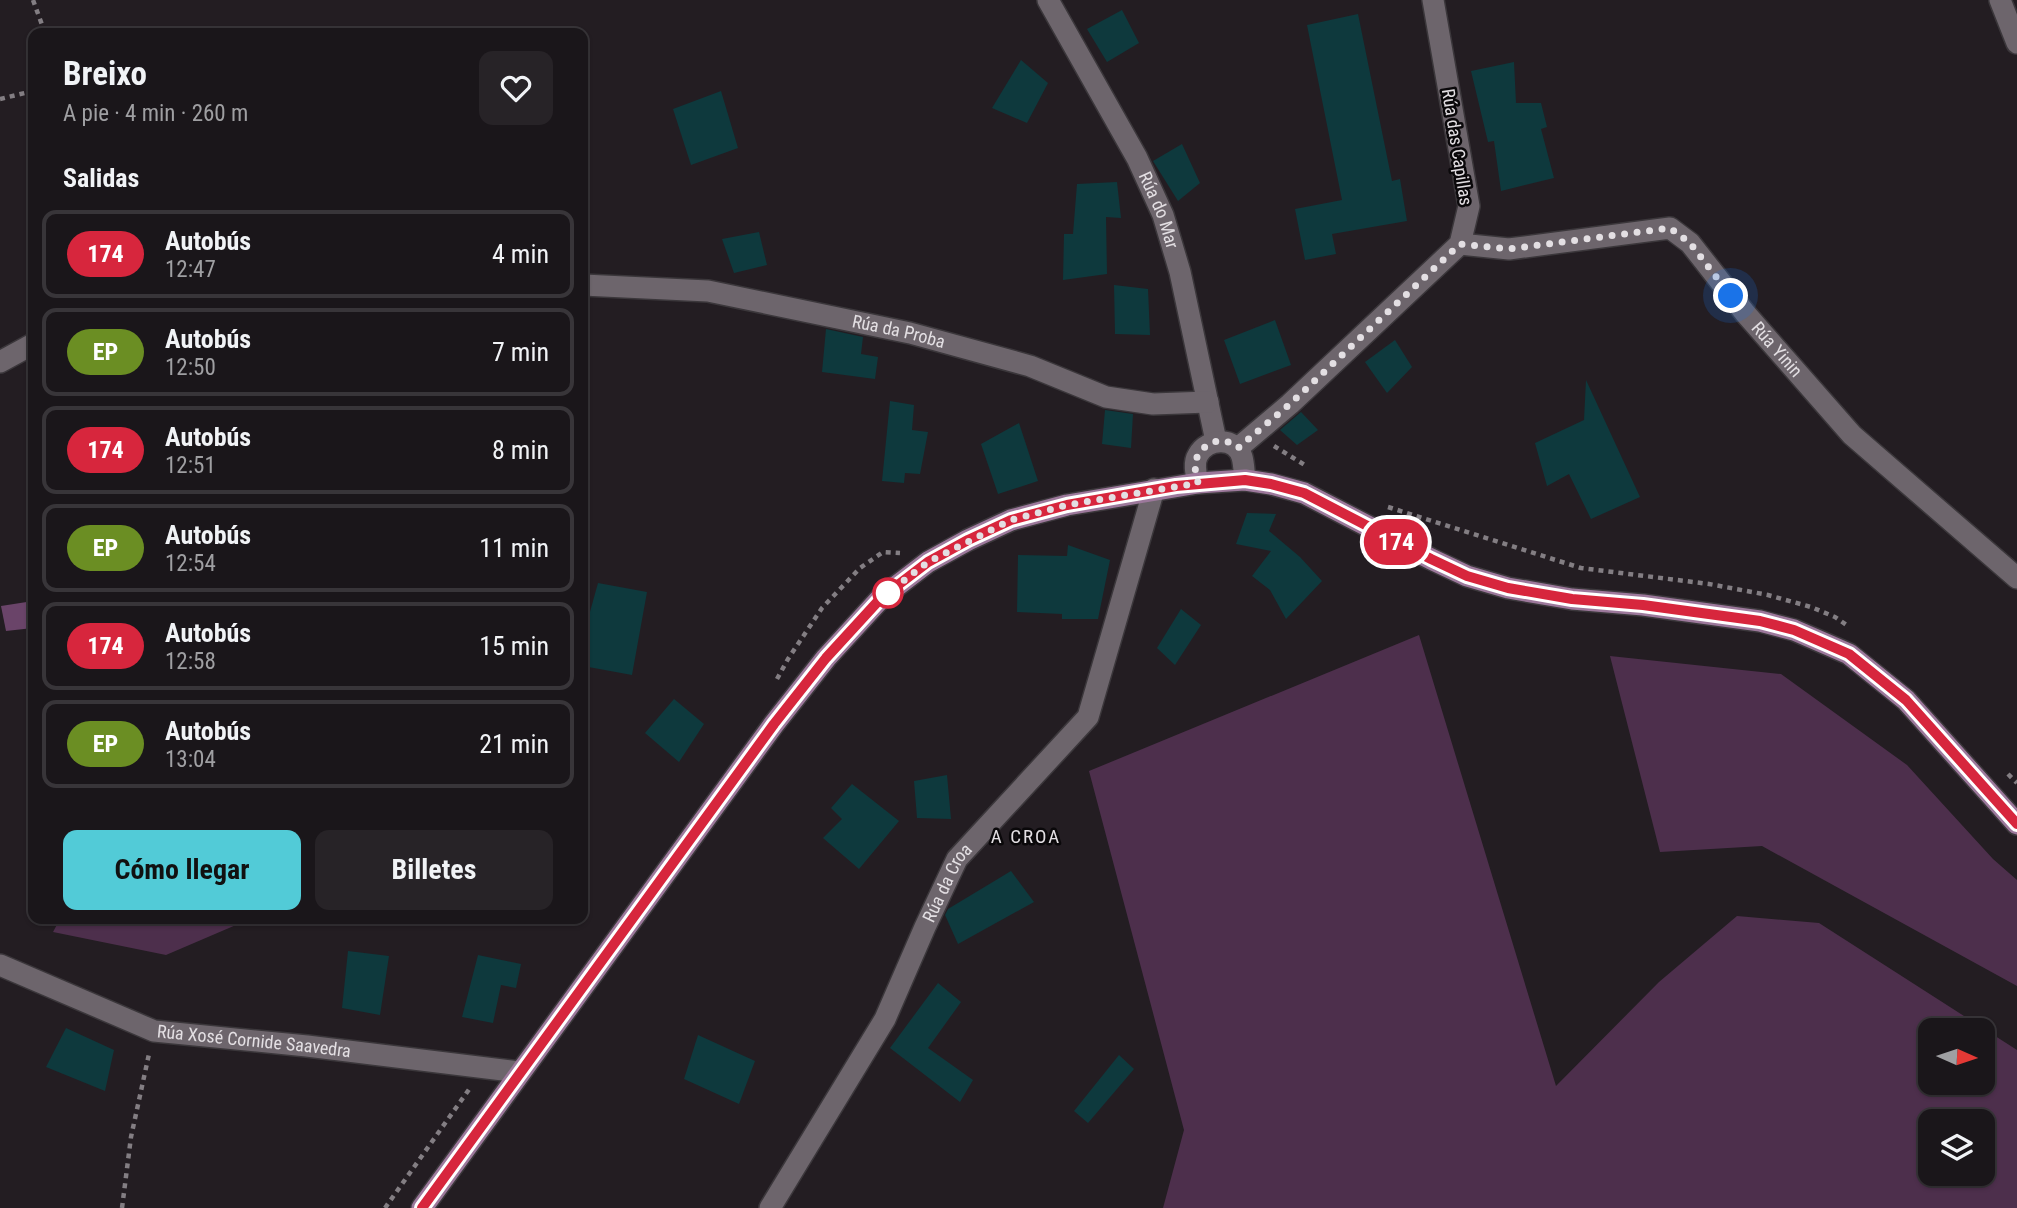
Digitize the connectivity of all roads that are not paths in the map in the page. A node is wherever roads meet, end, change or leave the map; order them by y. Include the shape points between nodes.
1 (1048, 0) edge
2 (1433, 0) edge
3 (2000, 0) edge
4 (2017, 43) edge
5 (1460, 244) junction
6 (588, 285) edge
7 (28, 347) edge
8 (0, 362) edge
9 (1208, 402) junction
10 (1216, 441) junction
11 (1238, 448) junction
12 (1245, 480) junction
13 (1198, 483) junction
14 (1154, 489) junction
15 (2017, 578) edge
16 (2017, 824) edge
17 (0, 965) edge
18 (519, 1072) junction
19 (422, 1208) edge
20 (769, 1208) edge

1 - 9 street, Rúa do Mar via 1138,158 1163,215
2 - 5 street, Rúa das Capillas via 1469,206
3 - 4 street
5 - 11 street
5 - 15 street, Rúa Yinin via 1509,249 1670,228 1690,243 1852,435
6 - 9 street, Rúa da Proba via 708,291 910,332 1030,366 1106,397 1153,404
7 - 8 street
9 - 10 street, Rúa do Mar
10 - 11 street
10 - 13 street via 1197,455
11 - 12 street
12 - 13 main road
12 - 16 main road via 1304,493 1467,576 1508,588 1760,621 1849,654 1906,700
13 - 14 main road
14 - 18 main road via 1011,520 928,562 881,598 774,724
14 - 20 street, Rúa da Croa via 1088,717 957,859 886,1019
17 - 18 street, Rúa Xosé Cornide Saavedra via 155,1031
18 - 19 main road

